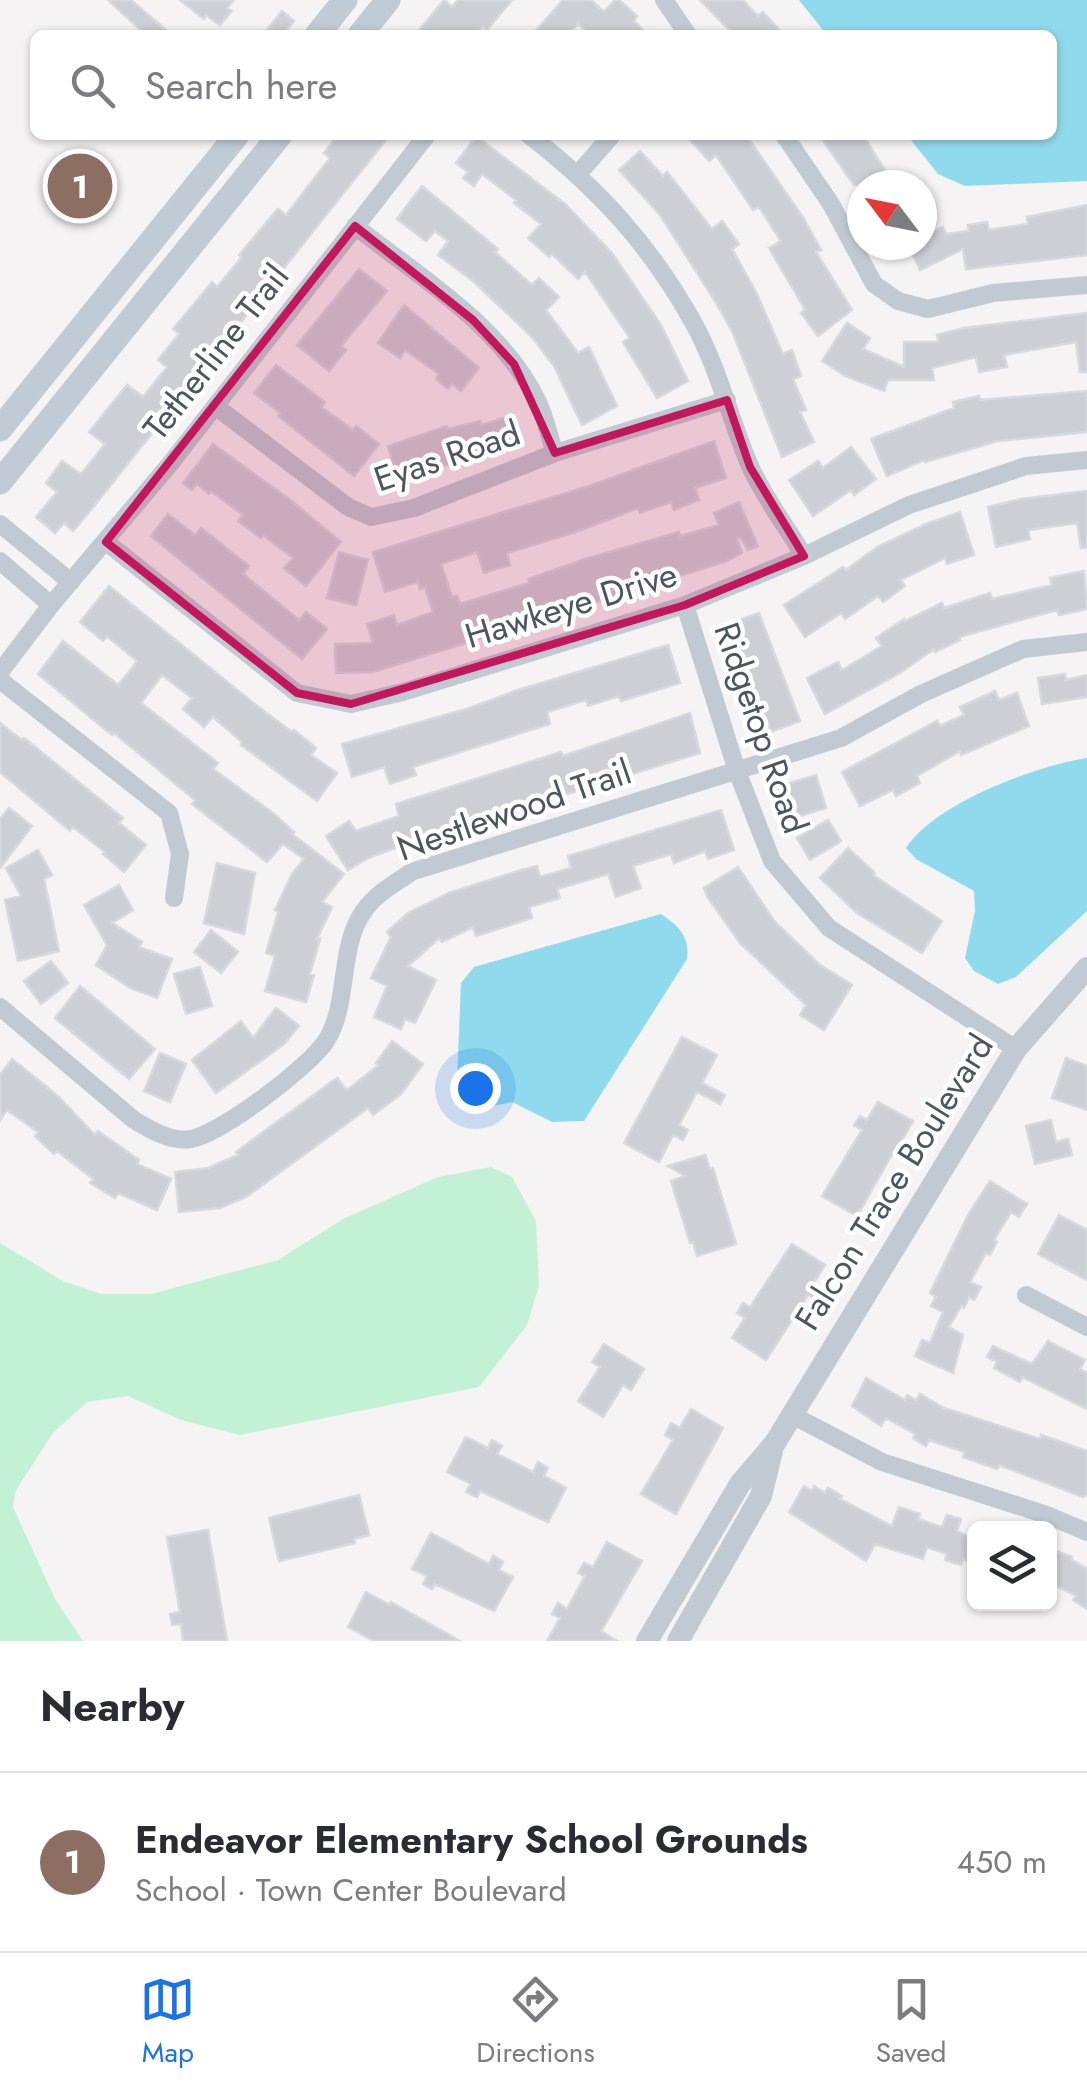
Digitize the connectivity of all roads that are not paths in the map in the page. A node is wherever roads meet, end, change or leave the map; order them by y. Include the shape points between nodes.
1 (345, 0) edge
2 (388, 0) edge
3 (664, 0) edge
4 (321, 30) edge
5 (364, 30) edge
6 (685, 30) edge
7 (232, 140) edge
8 (276, 140) edge
9 (423, 140) edge
10 (535, 140) edge
11 (608, 140) edge
12 (787, 140) edge
13 (579, 174) junction
14 (355, 226) junction
15 (1087, 285) edge
16 (727, 400) junction
17 (216, 406) junction
18 (0, 430) edge
19 (555, 453) junction
20 (1087, 460) edge
21 (0, 482) edge
22 (0, 524) edge
23 (106, 542) junction
24 (804, 556) junction
25 (0, 561) edge
26 (70, 582) junction
27 (51, 605) junction
28 (685, 605) junction
29 (1087, 642) edge
30 (0, 676) edge
31 (737, 771) junction
32 (174, 898) dead end
33 (1087, 968) edge
34 (0, 1007) edge
35 (1016, 1050) junction
36 (1026, 1295) dead end
37 (1087, 1327) edge
38 (792, 1416) junction
39 (774, 1443) junction
40 (1087, 1532) edge
41 (647, 1641) edge
42 (678, 1641) edge

1 - 4 main road
2 - 5 main road
3 - 6 street
7 - 18 main road
8 - 21 main road
9 - 14 street, Tetherline Trail
10 - 13 street
11 - 13 street
12 - 15 street via 832,204 874,284 898,301 928,308
13 - 16 street via 644,247 694,324
14 - 17 street, Tetherline Trail
14 - 19 street via 473,320 514,364 538,402
16 - 19 street, Eyas Road
16 - 24 street via 750,467
17 - 19 street, Eyas Road via 348,507 371,517 414,508
17 - 23 street, Tetherline Trail
20 - 24 street, Hawkeye Drive via 1026,466 909,505
22 - 26 street
23 - 26 street, Tetherline Trail
23 - 28 street, Hawkeye Drive via 297,692 351,704
24 - 28 street, Hawkeye Drive
25 - 27 street
26 - 27 street, Tetherline Trail
27 - 30 street
28 - 31 street, Ridgetop Road
29 - 31 street, Nestlewood Trail via 1023,649 841,738
30 - 32 street via 169,813 180,854
31 - 34 street, Nestlewood Trail via 411,872 373,900 355,926 342,1004 311,1061 226,1123 190,1139 159,1135 134,1120
31 - 35 street, Ridgetop Road via 772,862 828,928
33 - 35 street, Falcon Trace Boulevard
35 - 38 street, Falcon Trace Boulevard
36 - 37 street
38 - 39 street, Falcon Trace Boulevard
38 - 40 street via 880,1468
39 - 41 street, Falcon Trace Boulevard via 740,1484
39 - 42 street, Falcon Trace Boulevard via 761,1496

